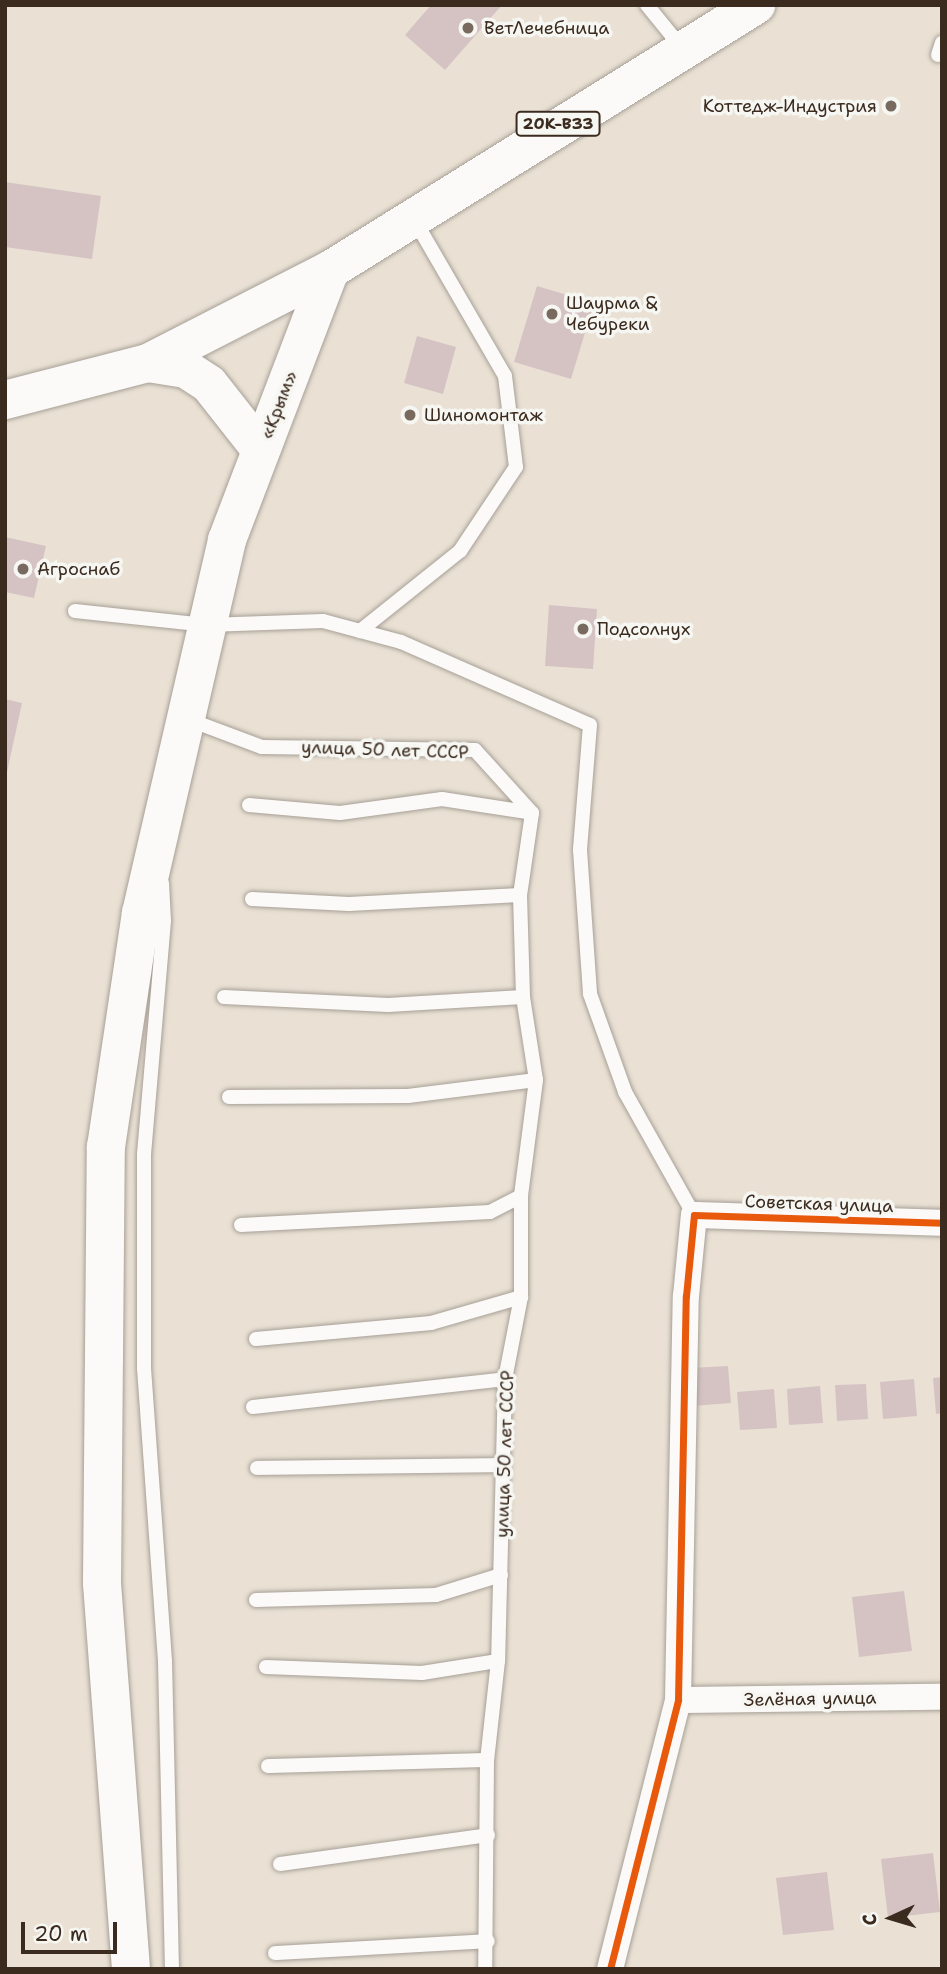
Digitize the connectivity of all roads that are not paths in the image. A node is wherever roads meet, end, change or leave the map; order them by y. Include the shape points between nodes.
1 (647, 5) edge
2 (756, 5) edge
3 (682, 48) junction
4 (414, 219) junction
5 (330, 271) junction
6 (148, 363) junction
7 (5, 400) edge
8 (261, 450) junction
9 (75, 611) dead end
10 (207, 625) junction
11 (360, 631) junction
12 (190, 720) junction
13 (249, 805) dead end
14 (532, 813) junction
15 (158, 836) junction
16 (520, 895) junction
17 (252, 899) dead end
18 (523, 997) junction
19 (224, 998) dead end
20 (536, 1080) junction
21 (229, 1097) dead end
22 (521, 1196) junction
23 (694, 1215) junction
24 (942, 1223) edge
25 (241, 1225) dead end
26 (521, 1297) junction
27 (256, 1339) dead end
28 (505, 1379) junction
29 (253, 1407) dead end
30 (503, 1465) junction
31 (257, 1468) dead end
32 (501, 1575) junction
33 (256, 1600) dead end
34 (498, 1661) junction
35 (266, 1667) dead end
36 (942, 1697) edge
37 (678, 1700) junction
38 (487, 1760) junction
39 (268, 1766) dead end
40 (488, 1835) junction
41 (279, 1864) dead end
42 (488, 1941) junction
43 (275, 1953) dead end
44 (131, 1969) edge
45 (172, 1969) edge
46 (485, 1969) edge
47 (610, 1969) edge

1 - 3 lane
2 - 3 main road, 20К-В33
3 - 4 main road, 20К-В33
4 - 5 main road, 20К-В33
4 - 11 lane via 505,376 516,467 460,551
5 - 6 main road
5 - 8 main road, «Крым»
6 - 7 main road
6 - 8 main road via 186,369 209,384
8 - 10 main road, «Крым» via 227,540
9 - 10 lane
10 - 11 lane via 323,621
10 - 12 main road, «Крым»
11 - 23 lane via 401,642 590,725 580,850 590,994 625,1092
12 - 14 lane, улица 50 лет СССР via 262,747 475,750
12 - 15 main road, «Крым»
13 - 14 lane via 340,813 442,799
14 - 16 lane, улица 50 лет СССР
15 - 44 main road, «Крым» via 122,1018 106,1147 102,1583
15 - 45 lane via 164,920 144,1154 144,1368 165,1661
16 - 17 lane via 349,904
16 - 18 lane, улица 50 лет СССР
18 - 19 lane via 387,1004
18 - 20 lane, улица 50 лет СССР
20 - 21 lane via 408,1096
20 - 22 lane, улица 50 лет СССР
22 - 25 lane via 490,1212
22 - 26 lane, улица 50 лет СССР
23 - 24 street, Советская улица
23 - 37 street via 686,1296
26 - 27 lane via 431,1323
26 - 28 lane, улица 50 лет СССР
28 - 29 lane
28 - 30 lane, улица 50 лет СССР
30 - 31 lane
30 - 32 lane, улица 50 лет СССР
32 - 33 lane via 436,1595
32 - 34 lane, улица 50 лет СССР
34 - 35 lane via 422,1673
34 - 38 lane, улица 50 лет СССР
36 - 37 street, Зелёная улица
37 - 47 street
38 - 39 lane
38 - 40 lane, улица 50 лет СССР
40 - 41 lane
40 - 42 lane, улица 50 лет СССР
42 - 43 lane
42 - 46 lane, улица 50 лет СССР

